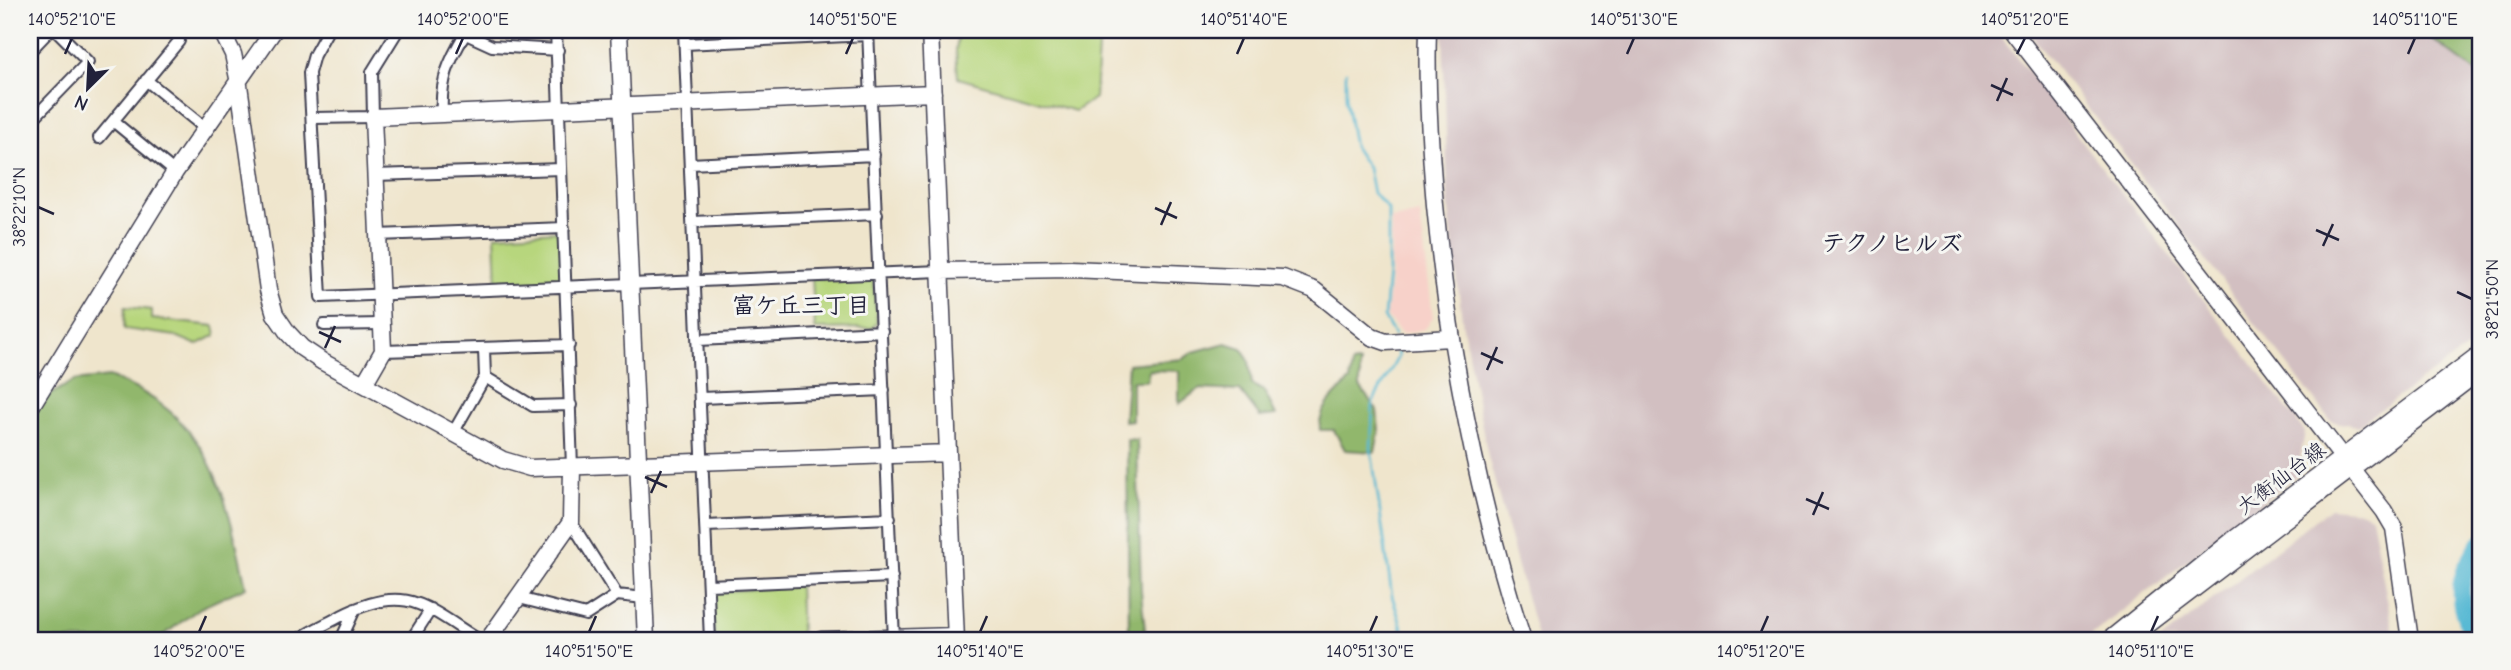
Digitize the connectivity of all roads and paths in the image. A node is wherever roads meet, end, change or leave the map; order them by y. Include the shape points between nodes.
1 (50, 30) edge
2 (56, 30) edge
3 (220, 30) edge
4 (274, 30) edge
5 (328, 30) edge
6 (398, 30) edge
7 (556, 30) edge
8 (619, 30) edge
9 (684, 30) edge
10 (930, 30) edge
11 (1428, 30) edge
12 (2012, 30) edge
13 (461, 32) edge
14 (868, 32) edge
15 (179, 41) dead end
16 (685, 44) junction
17 (558, 50) junction
18 (30, 51) edge
19 (238, 78) junction
20 (146, 80) junction
21 (933, 93) junction
22 (872, 95) junction
23 (687, 102) junction
24 (622, 106) junction
25 (559, 109) junction
26 (442, 113) junction
27 (373, 117) junction
28 (313, 118) junction
29 (113, 121) junction
30 (30, 122) edge
31 (205, 128) junction
32 (99, 138) dead end
33 (874, 155) junction
34 (690, 164) junction
35 (561, 169) junction
36 (175, 172) junction
37 (374, 175) junction
38 (877, 214) junction
39 (693, 222) junction
40 (564, 228) junction
41 (377, 234) junction
42 (940, 271) junction
43 (879, 272) junction
44 (695, 281) junction
45 (631, 284) junction
46 (566, 287) junction
47 (380, 293) junction
48 (382, 324) junction
49 (324, 326) dead end
50 (882, 331) junction
51 (1450, 338) junction
52 (698, 340) junction
53 (569, 345) junction
54 (484, 349) junction
55 (383, 351) junction
56 (2481, 353) edge
57 (2481, 370) edge
58 (485, 377) junction
59 (364, 384) junction
60 (884, 390) junction
61 (701, 397) junction
62 (570, 405) junction
63 (30, 408) edge
64 (453, 433) junction
65 (948, 453) junction
66 (887, 454) junction
67 (703, 461) junction
68 (2346, 463) junction
69 (639, 465) junction
70 (572, 467) junction
71 (890, 518) junction
72 (571, 522) junction
73 (706, 526) junction
74 (891, 577) junction
75 (709, 585) junction
76 (617, 595) junction
77 (519, 598) junction
78 (644, 598) junction
79 (355, 609) junction
80 (432, 609) junction
81 (956, 638) edge
82 (894, 639) edge
83 (298, 640) edge
84 (341, 640) edge
85 (411, 640) edge
86 (479, 640) edge
87 (488, 640) edge
88 (646, 640) edge
89 (710, 640) edge
90 (821, 640) edge
91 (833, 640) edge
92 (1523, 640) edge
93 (2109, 640) edge
94 (2127, 640) edge
95 (2410, 640) edge

1 - 18 street
2 - 30 street via 88,62
3 - 19 street via 233,54
4 - 19 street
5 - 28 street via 309,73
6 - 27 street via 372,72
7 - 17 street
8 - 24 street
9 - 16 street
10 - 21 street
11 - 51 street via 1430,139
12 - 68 street
13 - 17 street via 492,46
13 - 26 street via 441,87
14 - 16 street
14 - 22 street
15 - 20 street
16 - 23 street
17 - 25 street
19 - 31 street
19 - 59 street via 263,265 275,314 302,348
20 - 29 street
20 - 31 street
21 - 22 street
21 - 42 street
22 - 23 street
22 - 33 street
23 - 24 street
23 - 34 street
24 - 25 street
24 - 45 street
25 - 26 street
25 - 35 street
26 - 27 street
27 - 28 street
27 - 37 street
28 - 47 street via 321,297
29 - 32 street
29 - 36 street
31 - 36 street
33 - 34 street
33 - 38 street
34 - 39 street
35 - 37 street
35 - 40 street
36 - 63 street
37 - 41 street
38 - 39 street
38 - 43 street
39 - 44 street
40 - 41 street
40 - 46 street
41 - 47 street
42 - 43 street
42 - 51 street via 1071,269 1283,278 1314,290 1372,337 1387,342
42 - 65 street
43 - 44 street
43 - 50 street
44 - 45 street
44 - 52 street
45 - 46 street
45 - 69 street
46 - 47 street
46 - 53 street
47 - 48 street
48 - 49 street
48 - 55 street
50 - 52 street
50 - 60 street
51 - 92 street via 1474,462
52 - 61 street
53 - 54 street
53 - 62 street
54 - 55 street
54 - 58 street
55 - 59 street
56 - 68 street, 大衡仙台線
57 - 68 street, 大衡仙台線
58 - 62 street via 533,406
58 - 64 street
59 - 64 street
60 - 61 street
60 - 66 street
61 - 67 street
62 - 70 street
64 - 70 street via 521,466
65 - 66 street
65 - 81 street
66 - 67 street
66 - 71 street
67 - 69 street
67 - 73 street
68 - 93 street, 大衡仙台線
68 - 94 street, 大衡仙台線
68 - 95 street via 2394,528
69 - 70 street
69 - 78 street
70 - 72 street
71 - 73 street
71 - 74 street
72 - 76 street
72 - 77 street
73 - 75 street
74 - 75 street
74 - 82 street
75 - 89 street
76 - 77 street via 586,615
76 - 78 street
77 - 87 street
78 - 88 street
79 - 80 street via 394,598
79 - 83 street
79 - 84 street
80 - 85 street
80 - 86 street
81 - 82 street
82 - 91 street
90 - 91 street

